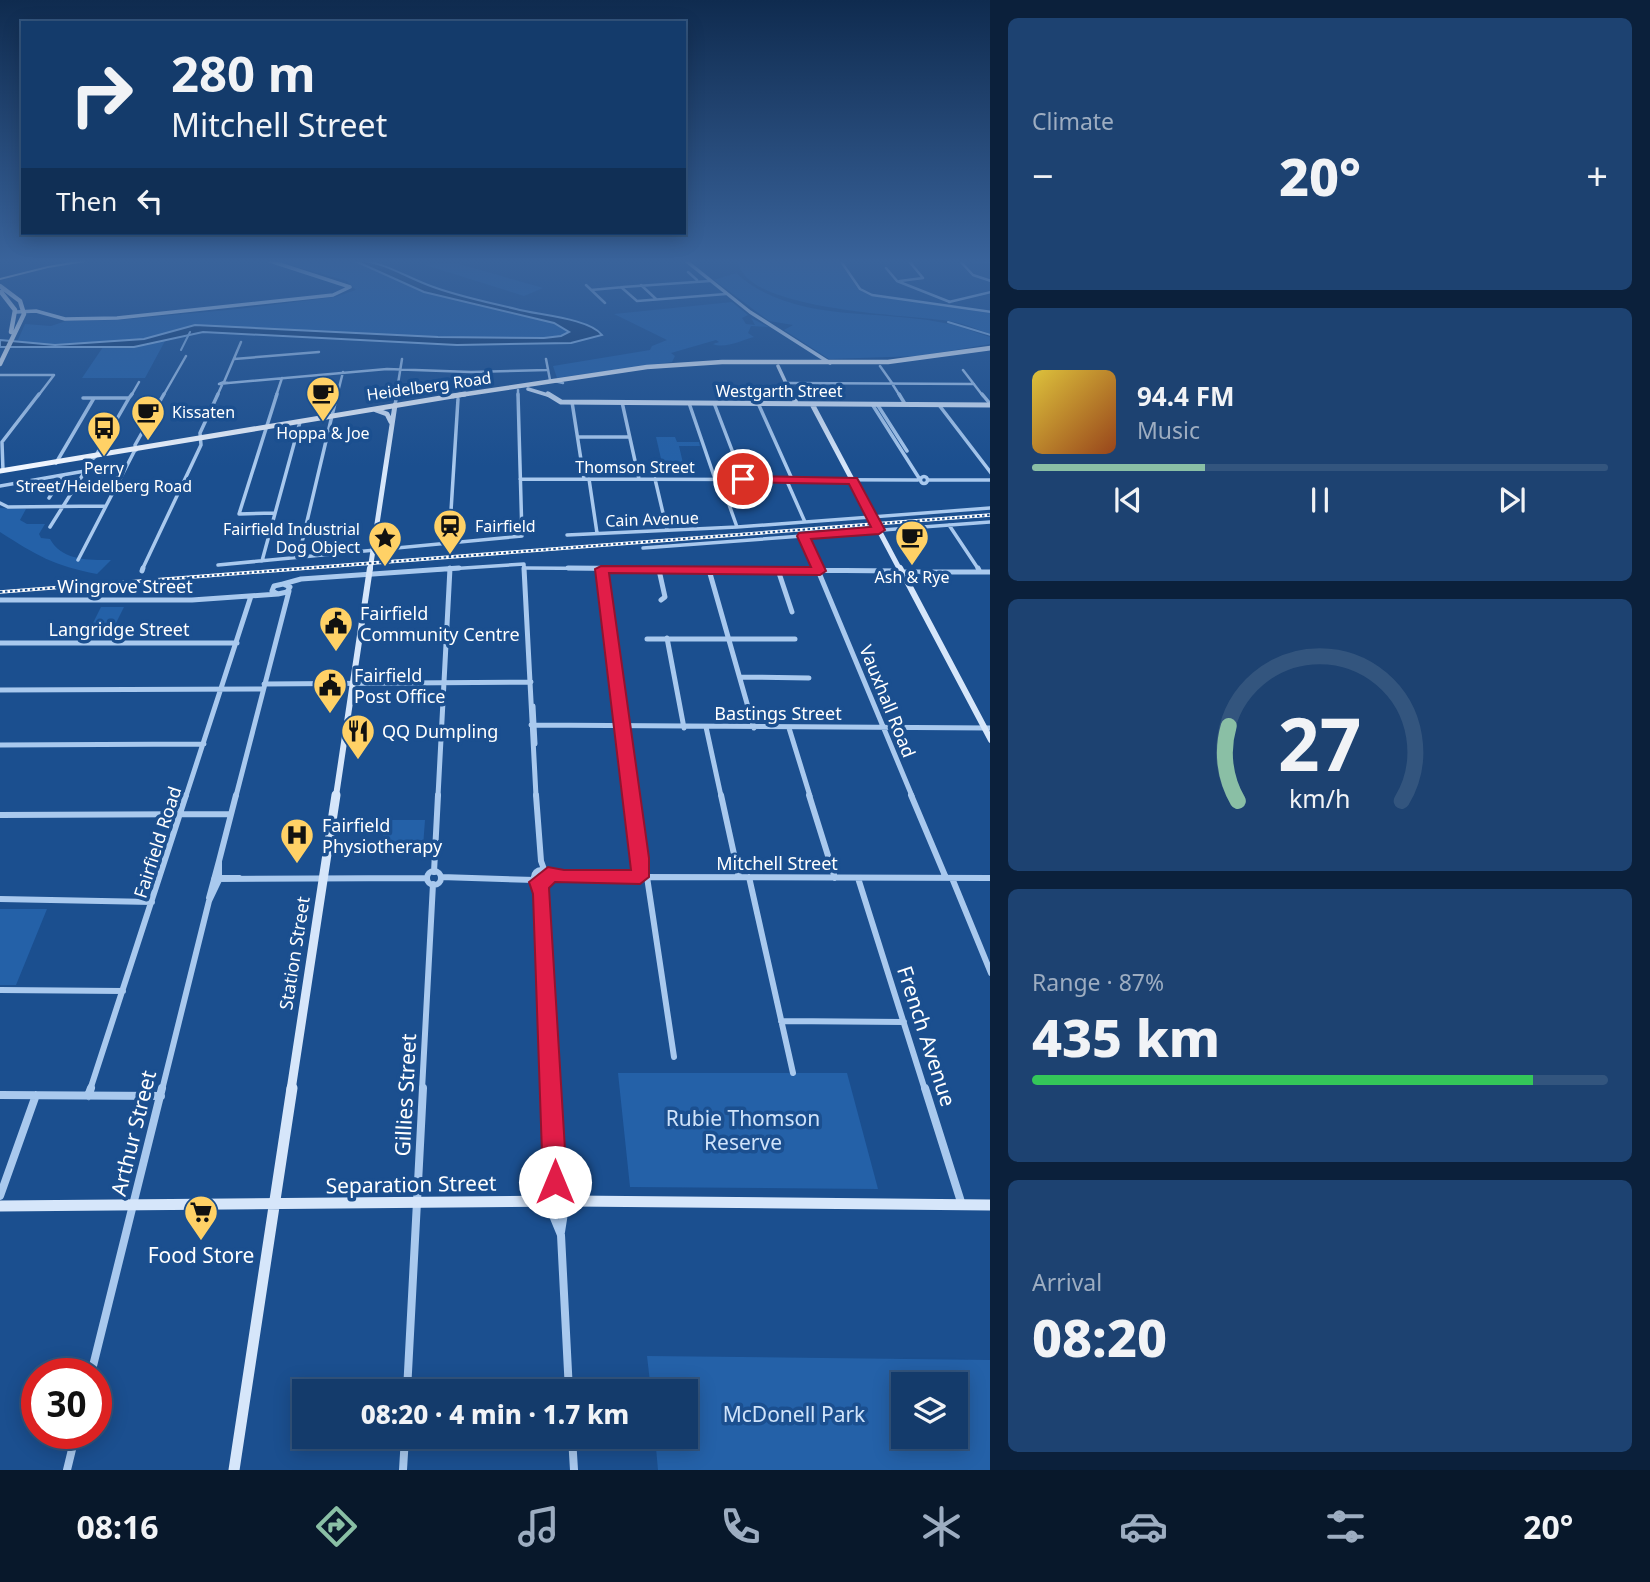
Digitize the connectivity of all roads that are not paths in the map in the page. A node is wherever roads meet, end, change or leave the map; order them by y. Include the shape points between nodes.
1 (16, 329) edge
2 (772, 329) edge
3 (241, 342) dead end
4 (990, 349) edge
5 (319, 352) dead end
6 (2, 356) edge
7 (186, 356) dead end
8 (818, 357) junction
9 (234, 359) junction
10 (402, 359) dead end
11 (546, 359) dead end
12 (811, 363) junction
13 (0, 364) edge
14 (777, 364) junction
15 (831, 365) junction
16 (880, 366) junction
17 (401, 369) junction
18 (548, 370) junction
19 (962, 370) dead end
20 (343, 372) junction
21 (0, 375) edge
22 (282, 378) junction
23 (551, 379) junction
24 (139, 382) dead end
25 (562, 382) junction
26 (786, 383) junction
27 (225, 384) junction
28 (893, 384) junction
29 (974, 384) junction
30 (545, 386) junction
31 (529, 387) junction
32 (517, 393) junction
33 (82, 398) dead end
34 (94, 398) junction
35 (129, 398) junction
36 (554, 398) junction
37 (455, 401) junction
38 (570, 402) junction
39 (622, 402) junction
40 (689, 403) junction
41 (714, 403) junction
42 (796, 403) junction
43 (811, 404) junction
44 (874, 404) junction
45 (905, 404) junction
46 (760, 405) junction
47 (939, 405) junction
48 (990, 405) edge
49 (394, 406) junction
50 (376, 411) junction
51 (331, 416) junction
52 (300, 422) junction
53 (391, 422) junction
54 (265, 428) junction
55 (578, 437) junction
56 (629, 438) junction
57 (198, 439) junction
58 (135, 450) junction
59 (94, 457) junction
60 (56, 463) junction
61 (46, 465) junction
62 (85, 471) junction
63 (1, 473) edge
64 (990, 473) edge
65 (64, 475) junction
66 (520, 479) junction
67 (586, 479) junction
68 (639, 479) junction
69 (655, 479) junction
70 (718, 479) junction
71 (743, 479) junction
72 (923, 479) junction
73 (789, 480) junction
74 (853, 480) junction
75 (990, 480) edge
76 (0, 486) edge
77 (50, 498) dead end
78 (0, 503) edge
79 (105, 506) junction
80 (63, 507) junction
81 (990, 508) edge
82 (275, 513) junction
83 (872, 517) junction
84 (805, 522) junction
85 (990, 522) edge
86 (949, 525) junction
87 (50, 527) dead end
88 (737, 527) junction
89 (667, 530) junction
90 (879, 530) junction
91 (597, 533) junction
92 (567, 535) dead end
93 (803, 536) junction
94 (449, 542) junction
95 (643, 548) dead end
96 (373, 549) junction
97 (299, 555) junction
98 (78, 560) dead end
99 (262, 561) junction
100 (219, 565) dead end
101 (525, 566) junction
102 (450, 568) junction
103 (601, 569) junction
104 (659, 570) junction
105 (709, 570) junction
106 (778, 570) junction
107 (142, 571) dead end
108 (820, 571) junction
109 (980, 572) junction
110 (990, 572) edge
111 (903, 574) junction
112 (369, 575) junction
113 (307, 579) junction
114 (283, 584) junction
115 (272, 589) junction
116 (290, 589) junction
117 (279, 594) junction
118 (251, 596) junction
119 (2, 600) edge
120 (661, 600) dead end
121 (285, 603) junction
122 (0, 606) edge
123 (792, 612) dead end
124 (667, 638) junction
125 (731, 638) junction
126 (647, 639) dead end
127 (795, 639) dead end
128 (0, 643) edge
129 (237, 643) junction
130 (740, 677) junction
131 (809, 678) dead end
132 (352, 682) junction
133 (443, 682) junction
134 (531, 682) junction
135 (263, 687) junction
136 (0, 690) edge
137 (221, 691) junction
138 (534, 727) junction
139 (566, 727) joint
140 (623, 727) junction
141 (706, 727) junction
142 (684, 728) junction
143 (754, 728) junction
144 (789, 728) junction
145 (883, 728) junction
146 (987, 728) edge
147 (990, 740) edge
148 (204, 744) junction
149 (0, 745) edge
150 (0, 815) edge
151 (181, 816) junction
152 (231, 816) junction
153 (219, 861) joint
154 (434, 872) junction
155 (441, 877) junction
156 (542, 877) junction
157 (644, 877) junction
158 (739, 877) junction
159 (748, 877) junction
160 (323, 878) junction
161 (426, 878) junction
162 (835, 878) junction
163 (858, 878) junction
164 (949, 878) junction
165 (990, 878) edge
166 (217, 879) junction
167 (433, 884) junction
168 (0, 899) edge
169 (152, 902) junction
170 (990, 973) edge
171 (0, 990) edge
172 (123, 991) junction
173 (781, 1021) junction
174 (904, 1021) junction
175 (674, 1058) dead end
176 (793, 1073) dead end
177 (0, 1095) edge
178 (36, 1095) junction
179 (88, 1096) junction
180 (161, 1096) junction
181 (555, 1182) joint
182 (0, 1196) edge
183 (547, 1201) junction
184 (572, 1201) junction
185 (417, 1203) junction
186 (962, 1205) junction
187 (990, 1205) edge
188 (0, 1206) edge
189 (133, 1206) junction
190 (274, 1206) junction
191 (561, 1236) junction
192 (95, 1358) edge
193 (408, 1379) edge
194 (568, 1379) edge
195 (72, 1449) edge
196 (404, 1449) edge
197 (573, 1449) edge
198 (67, 1470) edge
199 (234, 1470) edge
200 (403, 1470) edge
201 (574, 1470) edge

1 - 6 main road
2 - 8 main road
3 - 9 street
4 - 15 main road, Heidelberg Road via 924,360
4 - 16 main road, Heidelberg Road via 940,361
5 - 9 street
6 - 13 main road
7 - 58 street
8 - 12 main road
8 - 15 main road
9 - 27 street
10 - 17 street, Station Street
11 - 18 street
12 - 14 main road, Heidelberg Road
12 - 15 main road, Heidelberg Road
14 - 15 main road, Heidelberg Road
14 - 25 main road, Heidelberg Road via 682,367
14 - 26 main road
15 - 16 main road, Heidelberg Road
16 - 28 street
17 - 18 street
17 - 20 street
17 - 49 street, Station Street
18 - 23 street
19 - 29 street
20 - 22 street
20 - 51 street
21 - 63 street via 53,374 2,442
22 - 27 street
22 - 54 street
23 - 25 main road, Heidelberg Road
23 - 31 main road, Heidelberg Road
24 - 35 street
25 - 30 main road, Heidelberg Road
26 - 28 street
26 - 42 main road
27 - 57 street
28 - 29 street
28 - 45 street
29 - 48 street
30 - 31 main road, Heidelberg Road
30 - 36 main road, Westgarth Street
31 - 32 main road, Heidelberg Road
31 - 36 main road, Westgarth Street
31 - 49 main road, Heidelberg Road
32 - 37 main road, Heidelberg Road
32 - 66 street
33 - 34 street
34 - 35 street
34 - 60 street
35 - 59 street
36 - 38 main road, Westgarth Street
37 - 49 main road, Heidelberg Road
37 - 94 street
38 - 39 main road, Westgarth Street
38 - 55 street
39 - 40 main road, Westgarth Street
39 - 56 street
40 - 41 main road, Westgarth Street
40 - 70 street
41 - 46 main road, Westgarth Street
41 - 71 street
42 - 43 main road, Westgarth Street
42 - 46 main road, Westgarth Street
43 - 44 main road, Westgarth Street
43 - 74 main road
44 - 45 main road, Westgarth Street
44 - 72 street
45 - 47 main road, Westgarth Street
46 - 73 street
47 - 48 main road, Westgarth Street
47 - 64 street
49 - 50 main road, Heidelberg Road
49 - 51 main road, Heidelberg Road
49 - 53 main road, Station Street
50 - 51 main road, Heidelberg Road
50 - 53 main road via 387,414
51 - 52 main road, Heidelberg Road
51 - 97 street
52 - 54 main road, Heidelberg Road
52 - 82 street
53 - 96 main road, Station Street
54 - 57 main road, Heidelberg Road
54 - 82 street via 239,514
55 - 56 street
55 - 67 street
56 - 68 street
57 - 58 main road, Heidelberg Road
57 - 107 street via 201,445
58 - 59 main road, Heidelberg Road
58 - 79 street
59 - 60 main road, Heidelberg Road
59 - 62 street
60 - 61 main road, Heidelberg Road
61 - 63 main road, Heidelberg Road
61 - 63 main road, Heidelberg Road
62 - 65 street
62 - 80 street
65 - 76 street
65 - 77 street
66 - 67 street, Thomson Street
66 - 94 street via 523,534
67 - 68 street, Thomson Street
67 - 91 street
68 - 69 street, Thomson Street
69 - 70 street, Thomson Street
69 - 89 street
70 - 71 street, Thomson Street
70 - 88 street
71 - 73 street, Thomson Street
72 - 74 street, Thomson Street
72 - 75 street, Thomson Street
73 - 74 street, Thomson Street
73 - 84 street
74 - 83 main road
78 - 80 street
79 - 80 street
79 - 98 street
80 - 87 street
81 - 83 street, Cain Avenue
82 - 99 street
83 - 84 street, Cain Avenue
83 - 90 main road
84 - 88 street, Cain Avenue
85 - 86 street
86 - 90 street
86 - 109 street
88 - 89 street, Cain Avenue
89 - 91 street, Cain Avenue
90 - 93 street
90 - 111 main road
91 - 92 street, Cain Avenue
93 - 95 street
93 - 108 street, Vauxhall Road
94 - 96 street
96 - 97 street
96 - 112 main road, Station Street
97 - 99 street
99 - 100 street
101 - 102 street
101 - 103 street
101 - 134 street
102 - 112 street
102 - 133 street
103 - 104 street
103 - 140 street
104 - 105 street
104 - 120 street via 665,597
105 - 106 street
105 - 125 street
106 - 108 street
106 - 123 street
108 - 111 street
108 - 145 street, Vauxhall Road
109 - 110 street
109 - 111 street
111 - 146 main road
112 - 113 street
112 - 132 main road, Station Street
113 - 114 street
113 - 116 street
114 - 115 street
114 - 116 street
115 - 117 street
115 - 118 street, Wingrove Street
116 - 117 street, Wingrove Street
116 - 121 street, Arthur Street
117 - 118 street, Wingrove Street
117 - 121 street
118 - 119 street, Wingrove Street via 174,601
118 - 129 street, Fairfield Road
119 - 122 street
121 - 135 street, Arthur Street
124 - 125 street
124 - 126 street
124 - 142 street
125 - 127 street
125 - 130 street
128 - 129 street, Langridge Street
129 - 137 street, Fairfield Road
130 - 131 street
130 - 143 street
132 - 133 street
132 - 135 street
132 - 160 main road, Station Street
133 - 134 street
133 - 154 street
134 - 138 street
135 - 137 street
135 - 152 street, Arthur Street
136 - 137 street
137 - 148 street, Fairfield Road
138 - 139 street, Bastings Street
138 - 156 street
139 - 140 street, Bastings Street
140 - 142 street, Bastings Street
140 - 157 street
141 - 142 street, Bastings Street
141 - 143 street, Bastings Street
141 - 158 street
143 - 144 street, Bastings Street
144 - 145 street, Bastings Street
144 - 162 street
145 - 146 street, Bastings Street
145 - 164 street, Vauxhall Road
146 - 147 main road
148 - 149 street
148 - 151 street, Fairfield Road
150 - 151 street
151 - 152 street
151 - 169 street, Fairfield Road
152 - 153 street, Arthur Street
153 - 166 street, Arthur Street
154 - 155 street
154 - 161 street
155 - 156 street, Mitchell Street
155 - 167 street
156 - 157 street, Mitchell Street
156 - 181 street
157 - 158 street, Mitchell Street
157 - 175 street
158 - 159 street, Mitchell Street
159 - 162 street, Mitchell Street
159 - 173 street
160 - 161 street
160 - 166 street
160 - 190 main road, Station Street
161 - 167 street
162 - 163 street, Mitchell Street
163 - 164 street, Mitchell Street
163 - 174 street, French Avenue
164 - 165 street, Mitchell Street
164 - 170 street, Vauxhall Road
166 - 180 street, Arthur Street
167 - 185 street, Gillies Street
168 - 169 street
169 - 172 street, Fairfield Road
171 - 172 street
172 - 179 street, Fairfield Road
173 - 174 street
173 - 176 street
174 - 186 street, French Avenue
177 - 178 street
178 - 179 street
178 - 182 street
179 - 180 street
180 - 189 street, Arthur Street
181 - 183 street
183 - 184 main road, Separation Street
183 - 185 main road, Separation Street
183 - 191 street
184 - 186 main road, Separation Street
184 - 191 street via 564,1213
185 - 190 main road, Separation Street
185 - 193 street, Gillies Street
186 - 187 main road, Separation Street
188 - 189 main road, Separation Street
189 - 190 main road, Separation Street
189 - 192 street, Arthur Street
190 - 199 main road, Station Street
191 - 194 street
195 - 198 street
196 - 200 street
197 - 201 street

